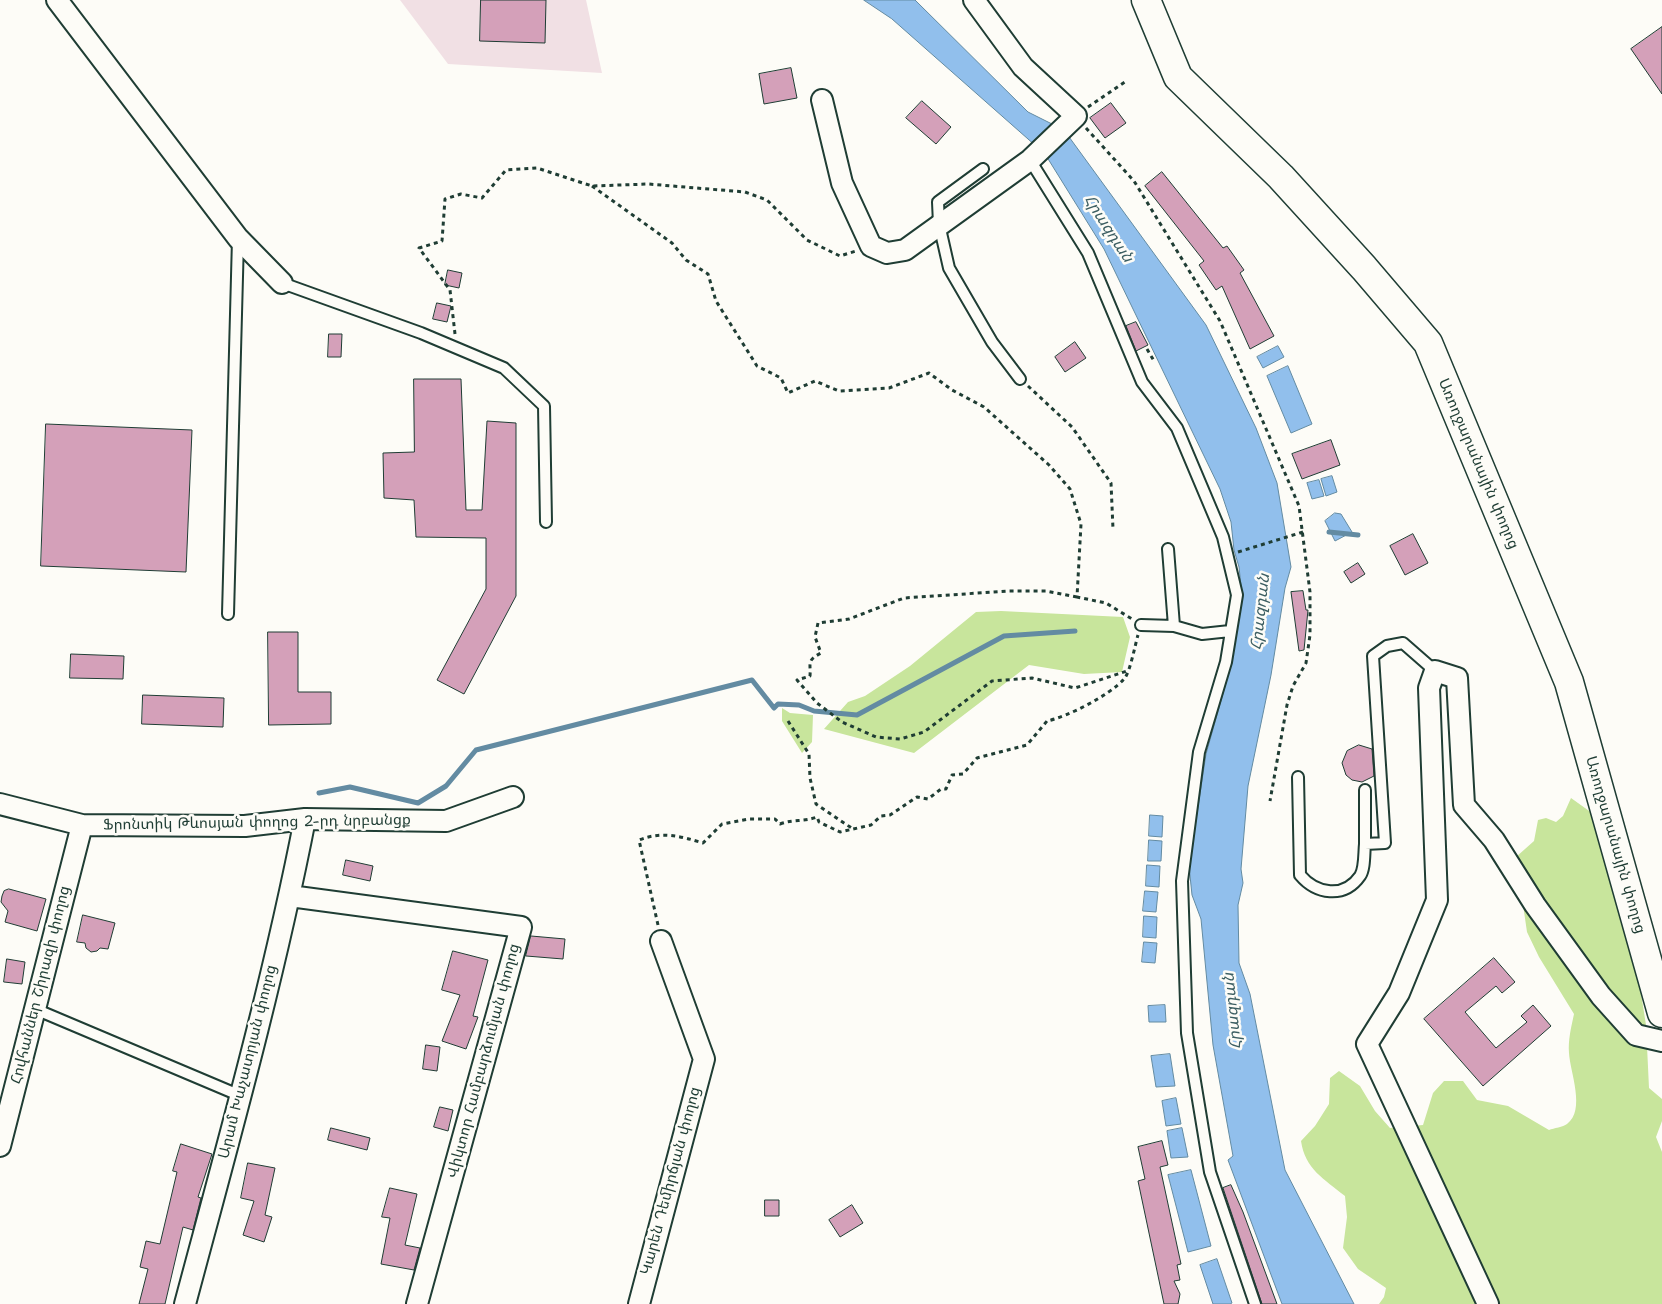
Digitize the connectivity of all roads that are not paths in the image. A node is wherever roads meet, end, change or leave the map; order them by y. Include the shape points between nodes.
1 (57, 0) edge
2 (974, 0) edge
3 (1146, 0) edge
4 (822, 100) dead end
5 (1036, 156) junction
6 (983, 169) dead end
7 (939, 224) junction
8 (238, 238) junction
9 (282, 283) joint
10 (1020, 379) road end
11 (546, 522) dead end
12 (1168, 549) dead end
13 (228, 614) dead end
14 (1141, 625) road end
15 (1174, 626) junction
16 (1230, 631) junction
17 (1435, 671) junction
18 (1298, 777) dead end
19 (1365, 790) dead end
20 (512, 797) dead end
21 (0, 804) edge
22 (305, 819) junction
23 (82, 825) junction
24 (1365, 844) junction
25 (290, 896) junction
26 (661, 941) road end
27 (35, 1009) junction
28 (1662, 1014) edge
29 (1662, 1041) edge
30 (241, 1096) junction
31 (0, 1146) edge
32 (185, 1304) edge
33 (417, 1304) edge
34 (639, 1304) edge
35 (1255, 1304) edge
36 (1488, 1304) edge

1 - 8 street
2 - 5 street via 1023,66 1073,122
3 - 28 main road, Առողջարանային փողոց via 1178,77 1281,177 1428,343 1569,682
4 - 7 street via 842,183 871,246 887,253 905,250
5 - 7 street
5 - 16 lane via 1088,253 1142,382 1177,428 1224,537 1237,595
6 - 7 lane via 938,202
7 - 10 lane via 949,268 992,342
8 - 9 street
8 - 13 lane
9 - 11 lane via 504,368 544,406
12 - 15 lane
14 - 15 lane
15 - 16 lane via 1202,634
16 - 35 lane via 1226,662 1199,752 1182,881 1187,1033 1210,1172
17 - 24 lane via 1402,644 1387,646 1372,656 1385,843
17 - 29 street via 1457,678 1464,805 1494,840 1601,996 1636,1035
17 - 36 street via 1429,688 1436,900 1399,993 1367,1044
18 - 24 lane via 1300,875 1307,884 1328,893 1350,887 1362,874
19 - 24 lane
20 - 22 street, Ֆրոնտիկ Թևոսյան փողոց 2-րդ նրբանցք via 446,821
21 - 23 street, Ֆրոնտիկ Թևոսյան փողոց 2-րդ նրբանցք
22 - 23 street, Ֆրոնտիկ Թևոսյան փողոց 2-րդ նրբանցք via 245,826
22 - 25 street, Արամ Խաչատրյան փողոց
23 - 27 street, Հովհաններ Շիրազի փողոց
25 - 30 street, Արամ Խաչատրյան փողոց
25 - 33 street, Վիկտոր Համբարձումյան փողոց via 521,927
26 - 34 street, Կարեն Դեմիրճյան փողոց via 704,1059
27 - 30 lane
27 - 31 street, Հովհաններ Շիրազի փողոց
30 - 32 street, Արամ Խաչատրյան փողոց

